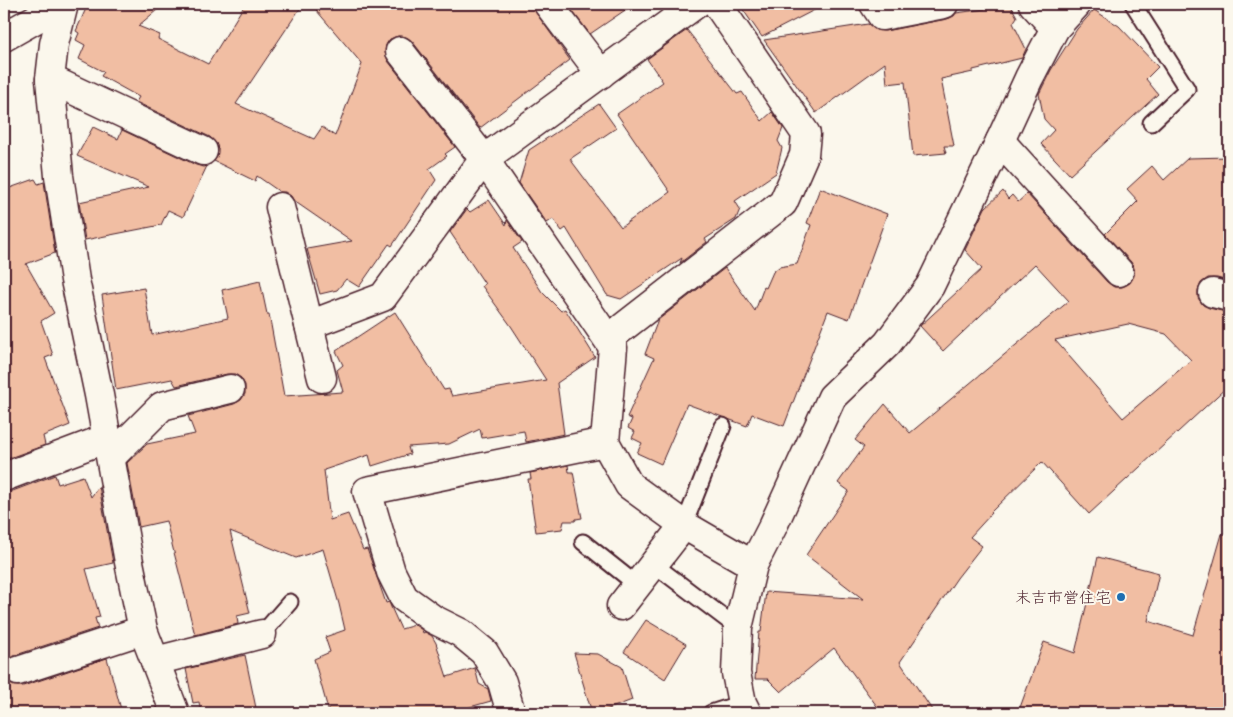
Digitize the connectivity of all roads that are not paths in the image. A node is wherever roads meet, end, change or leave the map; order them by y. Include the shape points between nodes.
1 (63, 4) edge
2 (548, 4) edge
3 (696, 4) edge
4 (717, 4) edge
5 (874, 4) edge
6 (944, 4) edge
7 (1034, 4) edge
8 (1076, 4) edge
9 (1133, 4) edge
10 (1055, 28) junction
11 (4, 37) edge
12 (400, 51) dead end
13 (600, 74) junction
14 (50, 79) junction
15 (1151, 123) dead end
16 (1000, 141) junction
17 (203, 151) dead end
18 (484, 159) junction
19 (280, 207) dead end
20 (1119, 272) dead end
21 (309, 325) junction
22 (608, 339) junction
23 (322, 378) dead end
24 (230, 389) dead end
25 (722, 426) dead end
26 (605, 442) junction
27 (109, 448) junction
28 (4, 476) edge
29 (684, 525) junction
30 (582, 542) dead end
31 (753, 565) junction
32 (664, 572) dead end
33 (629, 596) joint
34 (290, 602) dead end
35 (738, 628) junction
36 (143, 630) junction
37 (262, 634) joint
38 (155, 661) junction
39 (18, 671) dead end
40 (744, 708) edge
41 (175, 713) edge
42 (511, 713) edge
43 (711, 713) edge

1 - 11 street
1 - 14 street
2 - 13 street
3 - 13 street
4 - 22 street via 806,134 804,155 783,203
5 - 6 street via 882,16
7 - 10 street
8 - 10 street
9 - 15 lane via 1187,89
10 - 16 street
12 - 18 street
13 - 18 street
14 - 17 street
14 - 27 street via 58,176
16 - 20 street
16 - 31 street via 930,286 886,344 832,397
18 - 21 street via 382,297
18 - 22 street
19 - 21 street
21 - 23 street
22 - 26 street via 613,346
24 - 27 street via 162,406
25 - 29 lane
26 - 29 street via 629,485
26 - 42 street via 367,491 391,572 404,598 433,619 461,633 484,652 502,682
27 - 28 street
27 - 36 street
29 - 31 street
29 - 33 street
30 - 33 lane
31 - 35 street
32 - 35 lane
34 - 37 lane
35 - 40 street via 736,673
36 - 38 street
36 - 39 street
37 - 38 street
38 - 41 street
40 - 43 lane

